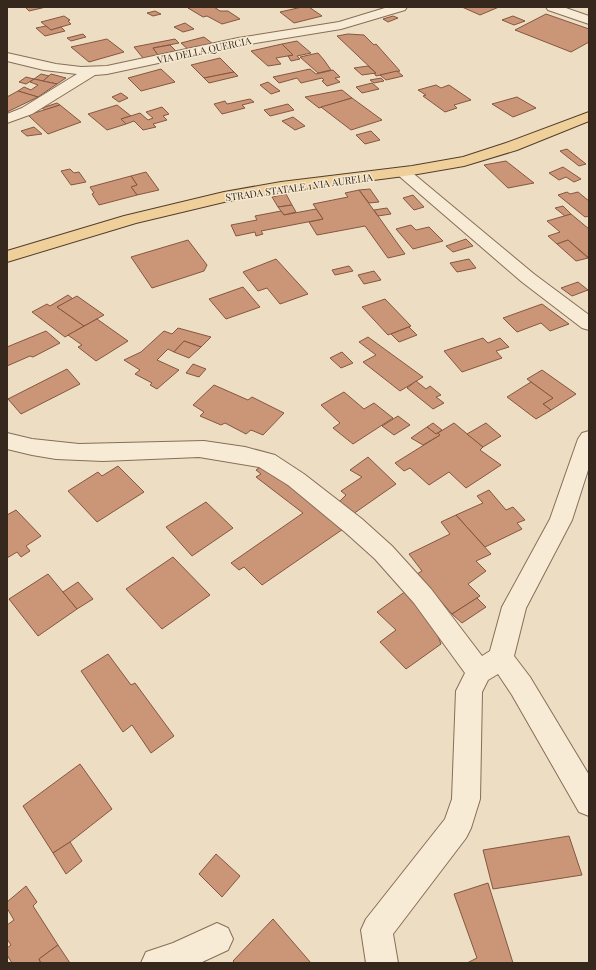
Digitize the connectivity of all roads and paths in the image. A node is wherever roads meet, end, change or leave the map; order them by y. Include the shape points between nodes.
1 (401, 7) edge
2 (552, 7) edge
3 (589, 20) edge
4 (7, 57) edge
5 (90, 72) junction
6 (589, 116) edge
7 (7, 119) edge
8 (404, 173) junction
9 (7, 257) edge
10 (589, 324) edge
11 (589, 439) edge
12 (7, 441) edge
13 (490, 665) junction
14 (589, 802) edge
15 (218, 939) dead end
16 (157, 963) edge
17 (382, 963) edge

1 - 5 street, VIA DELLA QUERCIA via 341,24
2 - 3 street
4 - 5 street, VIA DELLA QUERCIA via 51,68
5 - 7 street via 27,111
6 - 8 main road, STRADA STATALE 1 VIA AURELIA via 514,146 465,161
8 - 9 main road, STRADA STATALE 1 VIA AURELIA via 256,191 206,201 79,234
8 - 10 street via 528,278
11 - 13 street via 561,520 514,607
12 - 13 street via 51,452 88,454 200,449 266,460 290,475 361,532 401,571 441,620
13 - 14 street via 521,686
13 - 17 street via 469,691 464,806 456,828 378,930
15 - 16 street

